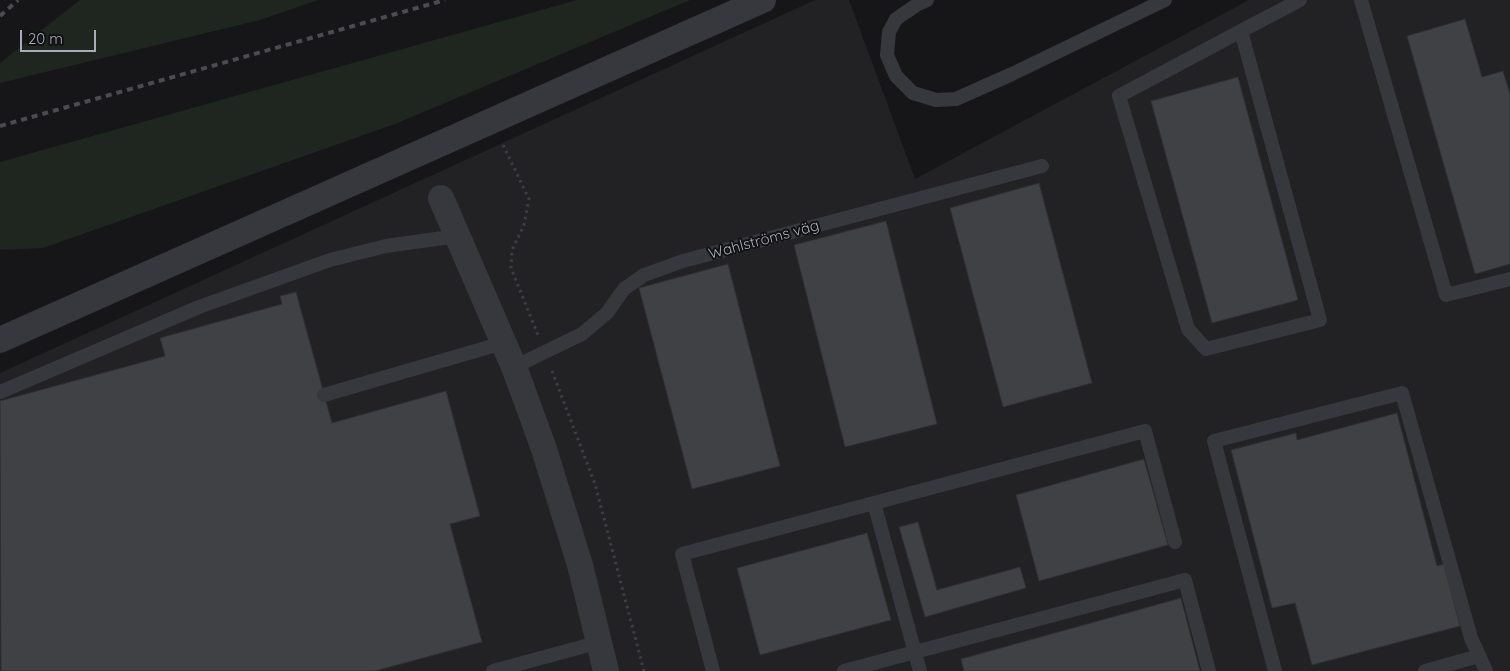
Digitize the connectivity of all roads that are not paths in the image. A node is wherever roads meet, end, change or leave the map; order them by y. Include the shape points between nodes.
1 (763, 0) edge
2 (927, 0) edge
3 (1166, 0) edge
4 (1300, 0) edge
5 (1361, 0) edge
6 (1241, 31) junction
7 (1042, 166) dead end
8 (441, 198) dead end
9 (457, 236) junction
10 (1510, 280) edge
11 (0, 340) edge
12 (503, 343) junction
13 (514, 367) junction
14 (0, 392) edge
15 (324, 395) dead end
16 (874, 503) junction
17 (1175, 542) dead end
18 (600, 642) junction
19 (915, 652) junction
20 (1479, 656) junction
21 (493, 671) edge
22 (606, 671) edge
23 (713, 671) edge
24 (844, 671) edge
25 (920, 671) edge
26 (1209, 671) edge
27 (1275, 671) edge
28 (1425, 671) edge
29 (1486, 671) edge

1 - 11 street
2 - 3 lane via 896,19 889,32 888,55 896,76 913,93 936,100 956,99
4 - 6 lane
5 - 10 lane via 1446,295
6 - 6 lane via 1119,96 1188,329 1206,349 1320,320
7 - 13 lane, Wahlströms väg via 683,261 644,275 624,290 607,313 582,334
8 - 9 street
9 - 12 street
9 - 14 lane via 386,246 330,260 199,307
12 - 13 street
12 - 15 lane
13 - 18 street via 563,507
16 - 17 lane via 1145,431
16 - 19 lane
16 - 23 lane via 682,554
18 - 21 lane
18 - 22 street
19 - 24 lane
19 - 25 lane
19 - 26 lane via 1185,580
20 - 27 lane via 1471,638 1402,393 1214,441
20 - 28 lane
20 - 29 lane

